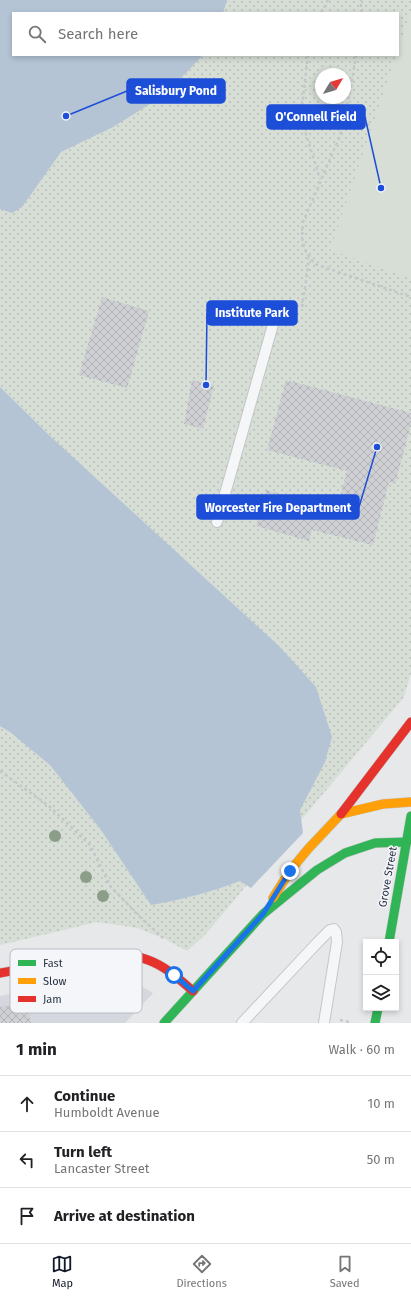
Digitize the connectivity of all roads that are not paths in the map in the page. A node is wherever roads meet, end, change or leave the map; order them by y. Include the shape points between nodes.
1 (274, 321) dead end
2 (217, 522) dead end
3 (411, 722) edge
4 (411, 802) edge
5 (341, 814) junction
6 (411, 816) edge
7 (406, 842) junction
8 (263, 914) junction
9 (390, 939) edge
10 (142, 958) edge
11 (10, 971) edge
12 (0, 973) edge
13 (193, 991) junction
14 (377, 1011) edge
15 (164, 1023) edge
16 (242, 1023) edge
17 (324, 1023) edge
18 (375, 1023) edge

1 - 2 lane
3 - 5 main road
4 - 5 main road via 383,804
5 - 8 main road via 290,871
6 - 7 main road, Grove Street
7 - 8 main road via 375,843 344,853 317,870
7 - 9 main road, Grove Street
8 - 13 main road
10 - 13 main road via 157,964
11 - 12 main road
13 - 15 main road
14 - 18 main road
16 - 17 lane via 318,942 334,929 337,942

